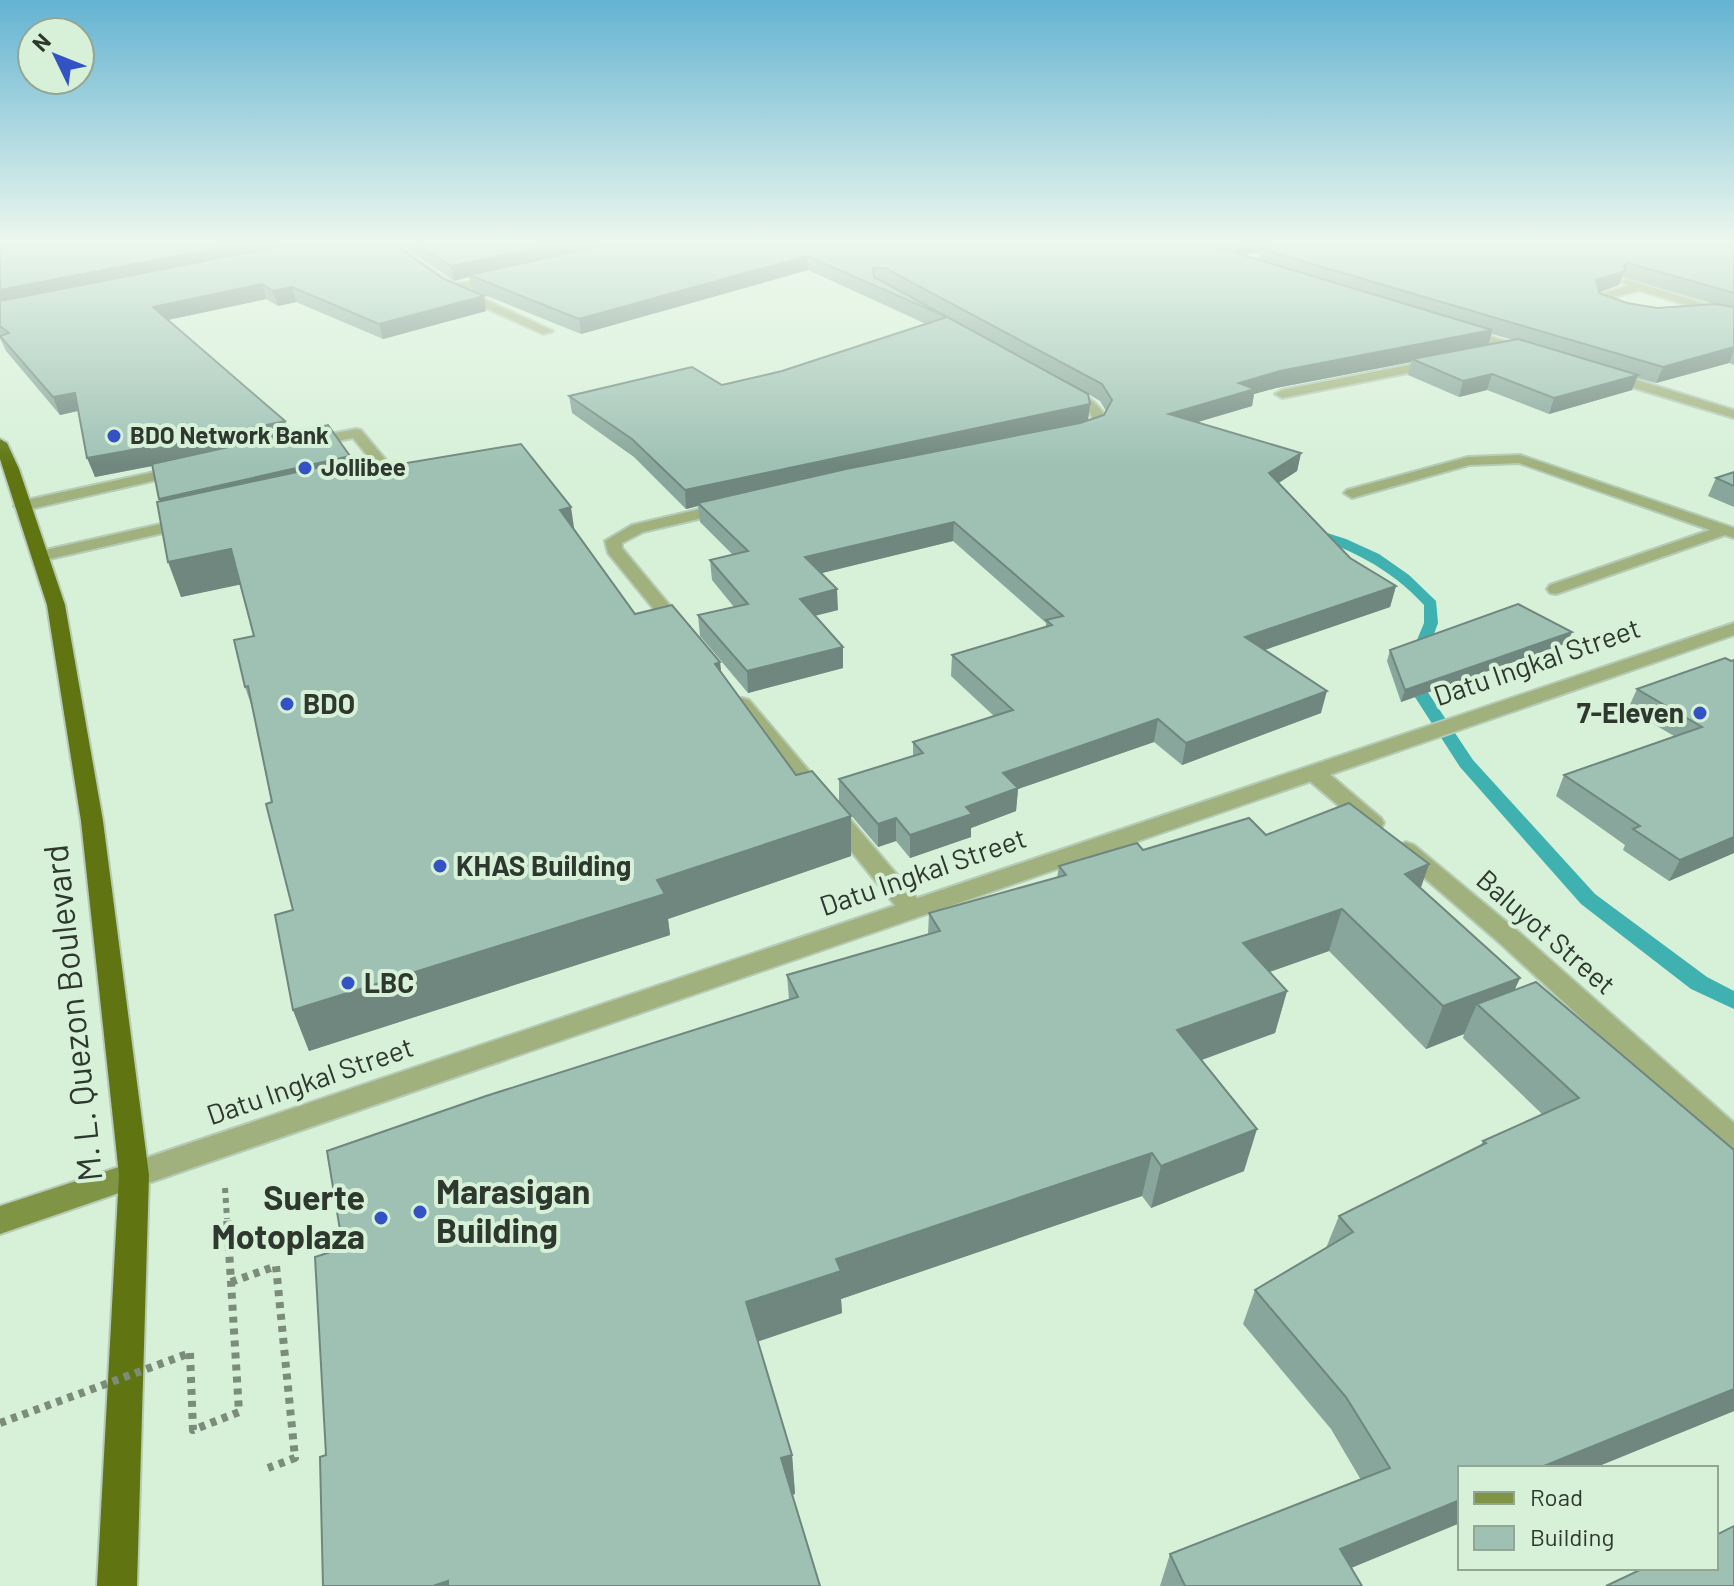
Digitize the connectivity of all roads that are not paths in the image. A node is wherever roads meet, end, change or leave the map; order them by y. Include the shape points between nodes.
1 (518, 318) edge
2 (1440, 326) edge
3 (547, 331) edge
4 (1514, 348) junction
5 (1483, 354) edge
6 (1544, 356) edge
7 (1452, 360) edge
8 (1588, 370) edge
9 (1054, 385) edge
10 (1282, 394) edge
11 (1734, 414) edge
12 (1064, 437) edge
13 (0, 443) edge
14 (301, 444) edge
15 (193, 468) edge
16 (361, 483) edge
17 (1352, 493) dead end
18 (742, 504) edge
19 (22, 506) junction
20 (209, 518) edge
21 (1729, 532) edge
22 (41, 556) junction
23 (1556, 589) dead end
24 (1734, 629) edge
25 (693, 645) edge
26 (733, 693) edge
27 (1313, 772) junction
28 (912, 909) junction
29 (1734, 1141) edge
30 (134, 1175) junction
31 (0, 1220) edge
32 (117, 1586) edge

1 - 3 street
2 - 4 street
4 - 5 street
4 - 6 street
7 - 10 street
8 - 11 street
9 - 12 street via 1094,407 1100,419 1096,427
13 - 19 highway, M. L. Quezon Boulevard
14 - 16 street via 356,433 390,474
15 - 19 street
17 - 21 street via 1468,461 1520,459
18 - 25 street via 638,528 613,541 614,549
19 - 22 highway, M. L. Quezon Boulevard
20 - 22 street
21 - 23 street
22 - 30 highway, M. L. Quezon Boulevard via 56,605 92,821
24 - 27 street, Datu Ingkal Street
26 - 28 street
27 - 28 street, Datu Ingkal Street
27 - 29 street, Baluyot Street via 1511,939
28 - 30 street, Datu Ingkal Street
30 - 31 main road
30 - 32 highway, M. L. Quezon Boulevard

